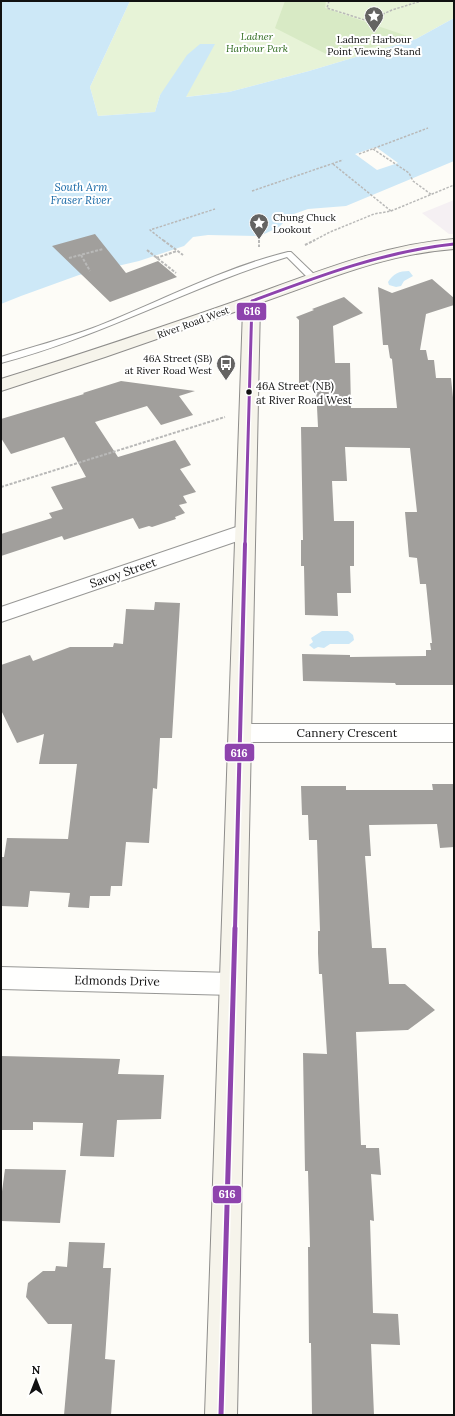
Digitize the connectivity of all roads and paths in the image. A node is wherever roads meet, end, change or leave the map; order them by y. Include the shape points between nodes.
1 (329, 1) edge
2 (421, 1) edge
3 (368, 21) junction
4 (375, 30) dead end
5 (428, 128) dead end
6 (373, 149) junction
7 (359, 154) dead end
8 (343, 160) dead end
9 (332, 164) junction
10 (454, 185) edge
11 (252, 191) dead end
12 (432, 195) junction
13 (215, 209) dead end
14 (391, 210) junction
15 (454, 244) edge
16 (103, 249) dead end
17 (147, 250) dead end
18 (177, 251) junction
19 (288, 254) junction
20 (81, 255) junction
21 (183, 255) dead end
22 (69, 258) dead end
23 (156, 258) junction
24 (90, 271) dead end
25 (176, 273) dead end
26 (314, 279) junction
27 (252, 300) junction
28 (1, 360) edge
29 (1, 384) edge
30 (225, 417) dead end
31 (1, 487) edge
32 (245, 531) junction
33 (1, 615) edge
34 (454, 732) edge
35 (241, 733) junction
36 (1, 978) edge
37 (234, 984) junction
38 (221, 1415) edge

1 - 3 path via 328,8
2 - 3 path
3 - 4 path
5 - 6 path
6 - 7 path
6 - 12 path via 409,173 414,181
8 - 9 path
9 - 11 path
9 - 14 path
10 - 12 path
12 - 14 path
13 - 18 path via 150,230
14 - 19 path via 374,214 330,232
15 - 26 street, River Road West via 387,254
16 - 20 path
17 - 23 path
18 - 21 path
18 - 23 path
19 - 26 lane
19 - 28 lane via 259,263 95,330
20 - 22 path
20 - 24 path
23 - 25 path
26 - 27 street, River Road West
27 - 29 street, River Road West via 76,362
27 - 32 street
30 - 31 path
32 - 33 street, Savoy Street
32 - 35 street
34 - 35 street, Cannery Crescent
35 - 37 street
36 - 37 street, Edmonds Drive
37 - 38 street

